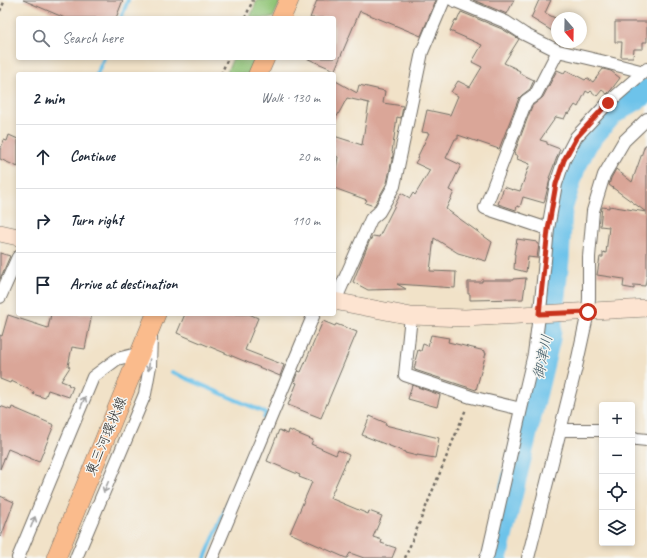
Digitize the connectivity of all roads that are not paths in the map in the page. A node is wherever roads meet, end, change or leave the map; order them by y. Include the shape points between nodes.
1 (289, 0) edge
2 (444, 0) edge
3 (453, 0) edge
4 (282, 16) edge
5 (558, 51) junction
6 (264, 60) edge
7 (645, 71) edge
8 (259, 72) edge
9 (647, 119) edge
10 (548, 230) junction
11 (0, 233) edge
12 (16, 237) edge
13 (16, 261) edge
14 (0, 297) edge
15 (336, 297) edge
16 (336, 301) edge
17 (647, 308) edge
18 (587, 312) junction
19 (541, 314) junction
20 (313, 316) edge
21 (411, 316) junction
22 (154, 320) edge
23 (141, 353) junction
24 (521, 408) junction
25 (560, 430) junction
26 (599, 430) edge
27 (635, 438) edge
28 (647, 440) edge
29 (18, 558) edge
30 (56, 558) edge
31 (76, 558) edge
32 (212, 558) edge
33 (486, 558) edge
34 (528, 558) edge

1 - 4 main road
2 - 15 street via 422,52 394,186 379,212 371,219
3 - 5 street via 506,22
5 - 7 street
5 - 10 street via 536,94 526,101 485,208
6 - 8 main road
7 - 10 street via 608,103 576,138 564,160 556,184
9 - 18 street via 624,141 604,174 593,211
10 - 19 street
11 - 12 street
13 - 14 street
16 - 21 street
17 - 18 street
18 - 19 street
18 - 25 street
19 - 21 street via 465,318
19 - 24 street
20 - 32 street
21 - 24 street via 405,375 471,397
22 - 23 main road, 東三河環状線
22 -> 31 street via 145,394
29 -> 23 street via 93,377 117,359
23 - 30 main road, 東三河環状線
24 - 33 street
25 - 26 street
25 - 34 street
27 - 28 street

